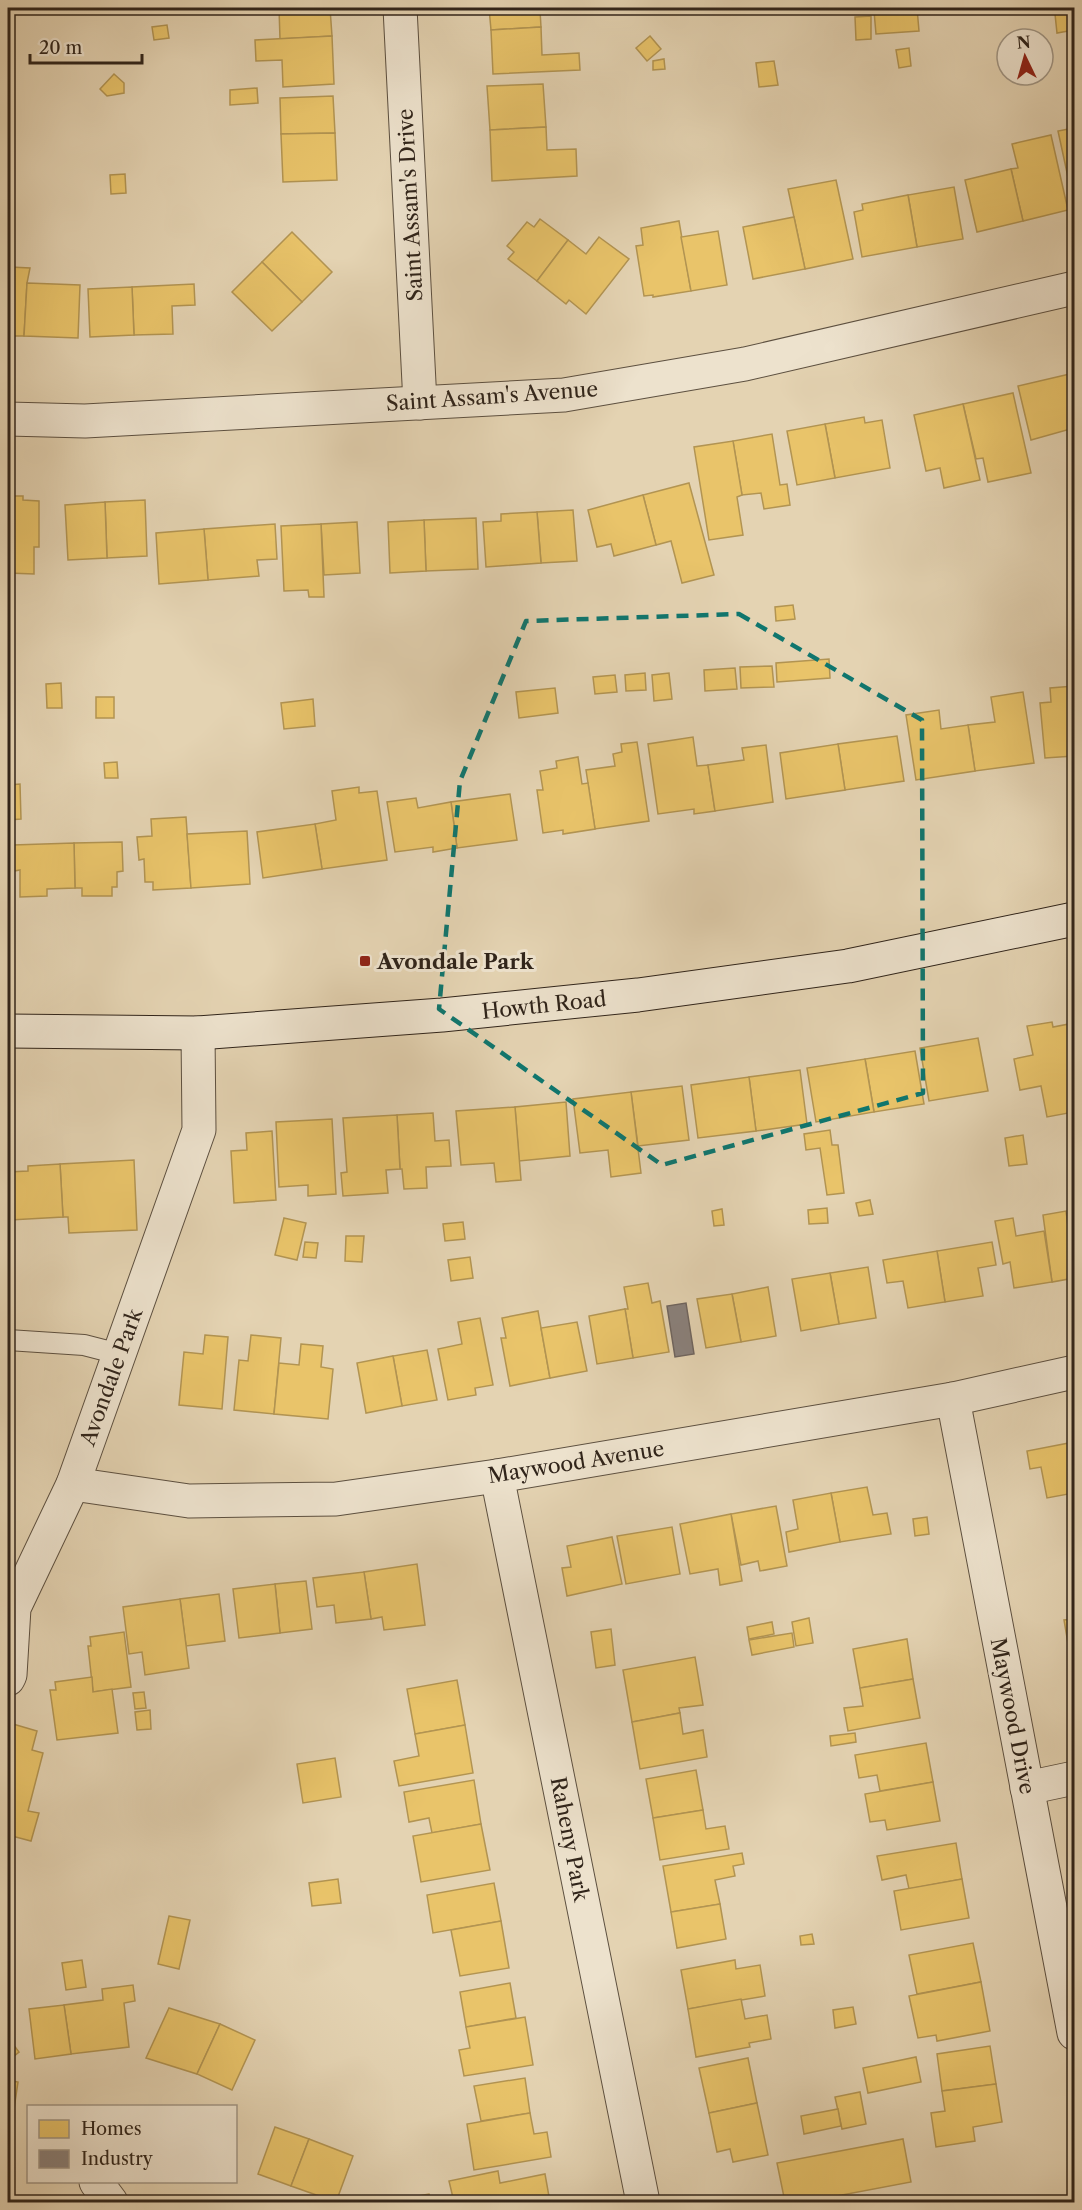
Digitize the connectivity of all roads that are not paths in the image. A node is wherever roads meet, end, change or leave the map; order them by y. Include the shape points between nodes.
1 (400, 8) edge
2 (1074, 288) edge
3 (420, 403) junction
4 (8, 419) edge
5 (1074, 919) edge
6 (8, 1032) edge
7 (198, 1033) junction
8 (8, 1340) edge
9 (119, 1353) junction
10 (1074, 1372) edge
11 (953, 1399) junction
12 (497, 1476) junction
13 (73, 1484) junction
14 (11, 1608) edge
15 (8, 1679) edge
16 (1074, 1779) edge
17 (1027, 1788) junction
18 (1074, 2033) edge
19 (97, 2183) edge
20 (111, 2202) edge
21 (643, 2202) edge

1 - 3 street, Saint Assam's Drive
2 - 3 street, Saint Assam's Avenue via 745,364 564,395
3 - 4 street, Saint Assam's Avenue via 85,421
5 - 7 street, Howth Road via 848,966 638,995 442,1015
6 - 7 street, Howth Road
7 - 9 street, Avondale Park via 199,1130
8 - 9 lane via 84,1345
9 - 13 street, Avondale Park
10 - 11 street, Maywood Avenue
11 - 12 street, Maywood Avenue
11 - 17 street, Maywood Drive
12 - 13 street, Maywood Avenue via 336,1499 189,1501
12 - 21 street, Raheny Park
13 - 14 street, Avondale Park
14 - 15 street, Avondale Park
16 - 17 street
17 - 18 street, Maywood Drive
19 - 20 street

